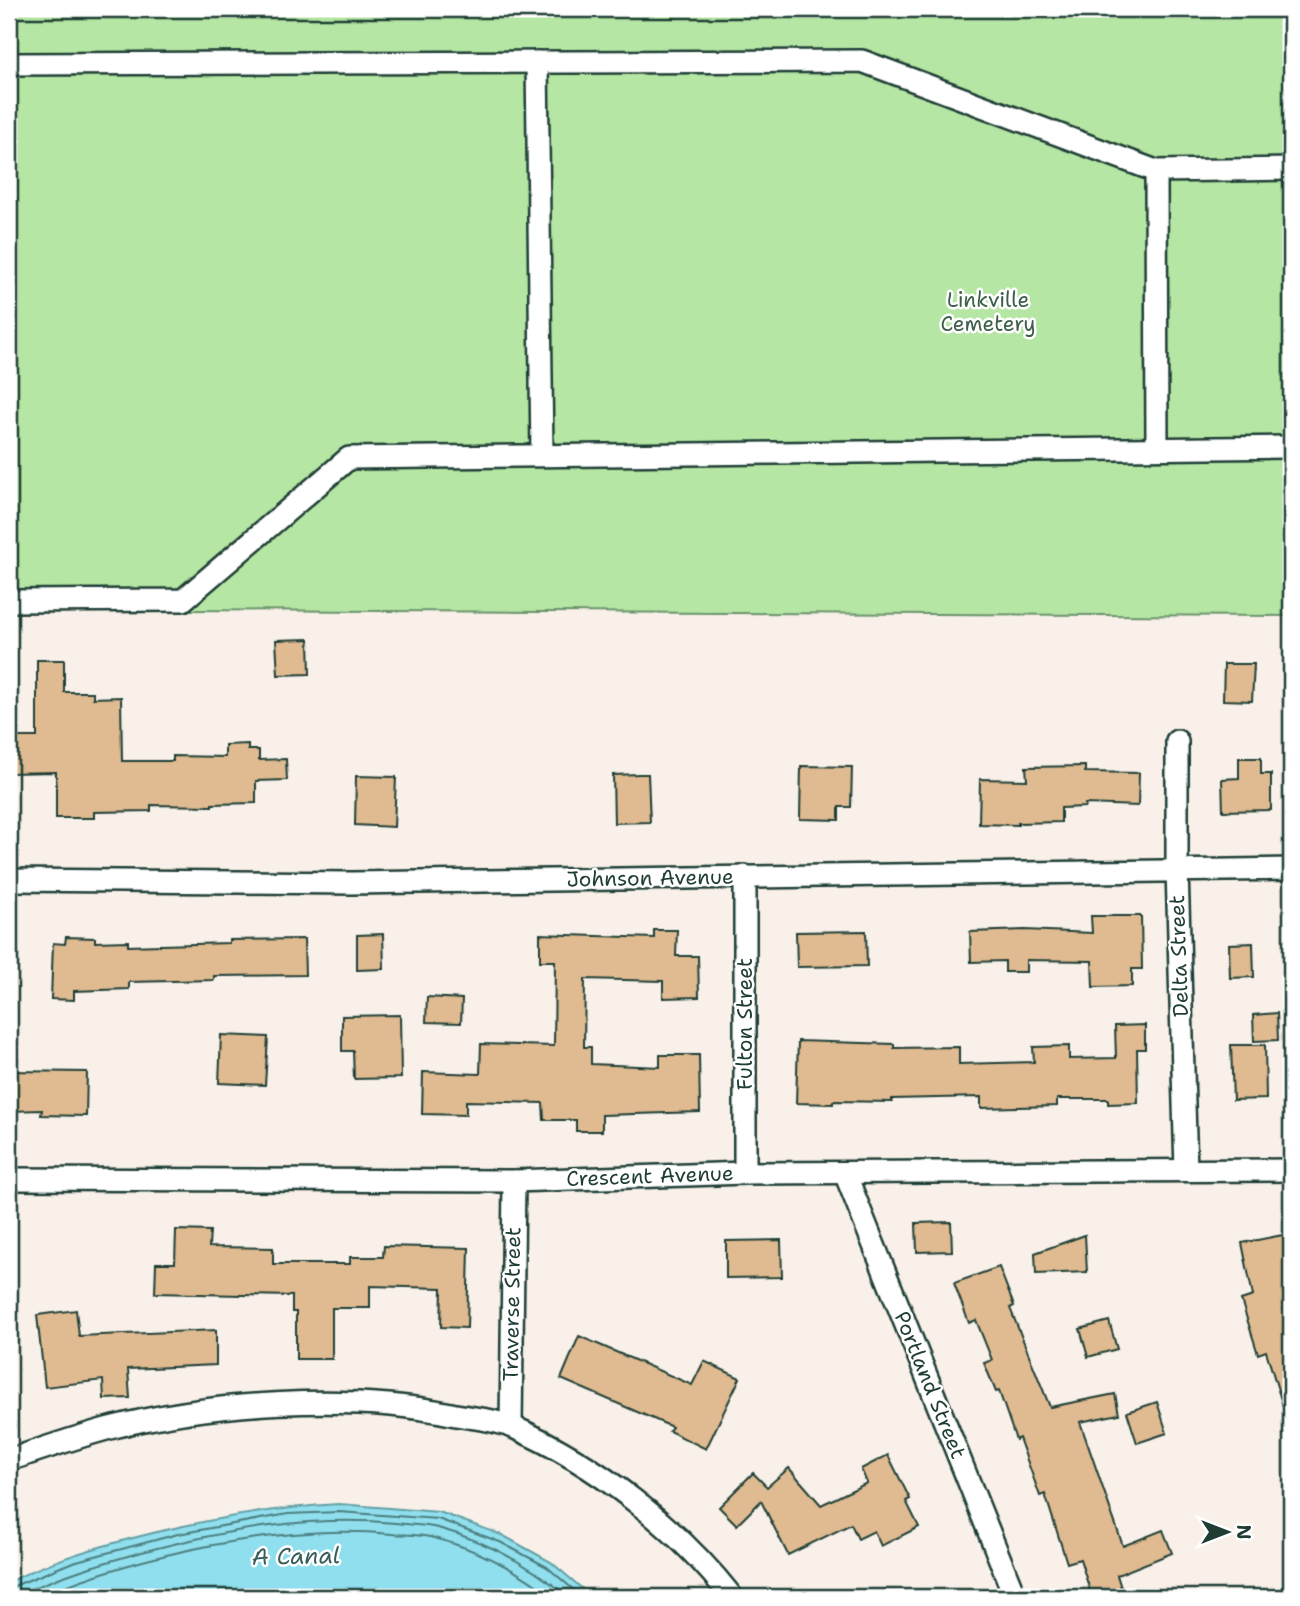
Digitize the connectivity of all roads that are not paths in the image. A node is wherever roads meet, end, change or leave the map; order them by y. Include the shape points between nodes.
1 (537, 62) junction
2 (9, 64) edge
3 (1291, 169) edge
4 (1156, 171) junction
5 (1291, 447) edge
6 (1157, 448) junction
7 (542, 455) junction
8 (9, 601) edge
9 (1177, 741) dead end
10 (1291, 869) edge
11 (1177, 870) junction
12 (745, 876) junction
13 (9, 880) edge
14 (1186, 1170) junction
15 (1291, 1170) edge
16 (745, 1173) junction
17 (845, 1173) junction
18 (9, 1179) edge
19 (514, 1181) junction
20 (511, 1426) junction
21 (9, 1460) edge
22 (732, 1597) edge
23 (1015, 1597) edge

1 - 2 street
1 - 4 street via 862,61
1 - 7 street
3 - 4 street
4 - 6 street
5 - 6 street
6 - 7 street
7 - 8 street via 349,458 183,600
9 - 11 street, Delta Street
10 - 11 street, Johnson Avenue
11 - 12 street, Johnson Avenue
11 - 14 street, Delta Street
12 - 13 street, Johnson Avenue via 352,883
12 - 16 street, Fulton Street
14 - 15 street, Crescent Avenue
14 - 17 street, Crescent Avenue
16 - 17 street, Crescent Avenue
16 - 19 street, Crescent Avenue
17 - 23 street, Portland Street
18 - 19 street, Crescent Avenue
19 - 20 street, Traverse Street
20 - 21 street via 416,1407 320,1403 213,1409 111,1428
20 - 22 street via 601,1475 669,1529

